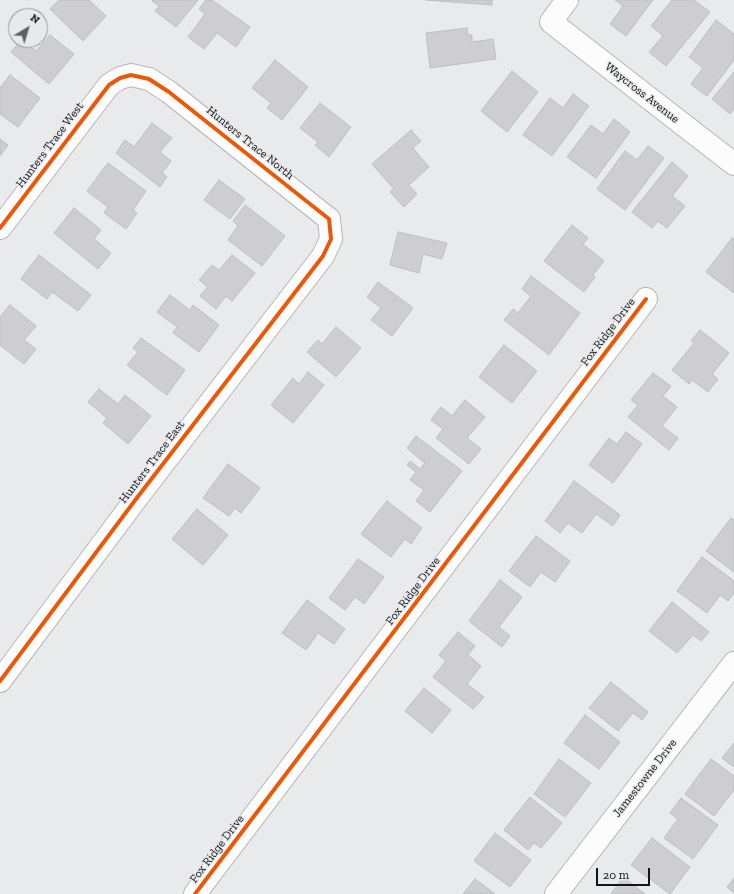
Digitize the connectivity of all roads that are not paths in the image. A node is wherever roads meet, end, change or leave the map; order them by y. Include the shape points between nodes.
1 (567, 0) edge
2 (120, 78) joint
3 (734, 164) edge
4 (0, 228) edge
5 (323, 256) joint
6 (646, 299) dead end
7 (734, 663) edge
8 (0, 681) edge
9 (195, 894) edge
10 (556, 894) edge

1 - 3 street, Waycross Avenue via 551,22
2 - 4 street, Hunters Trace West via 110,85
2 - 5 street, Hunters Trace North via 131,75 150,79 330,219 331,239
5 - 8 street, Hunters Trace East
6 - 9 street, Fox Ridge Drive
7 - 10 street, Jamestowne Drive

